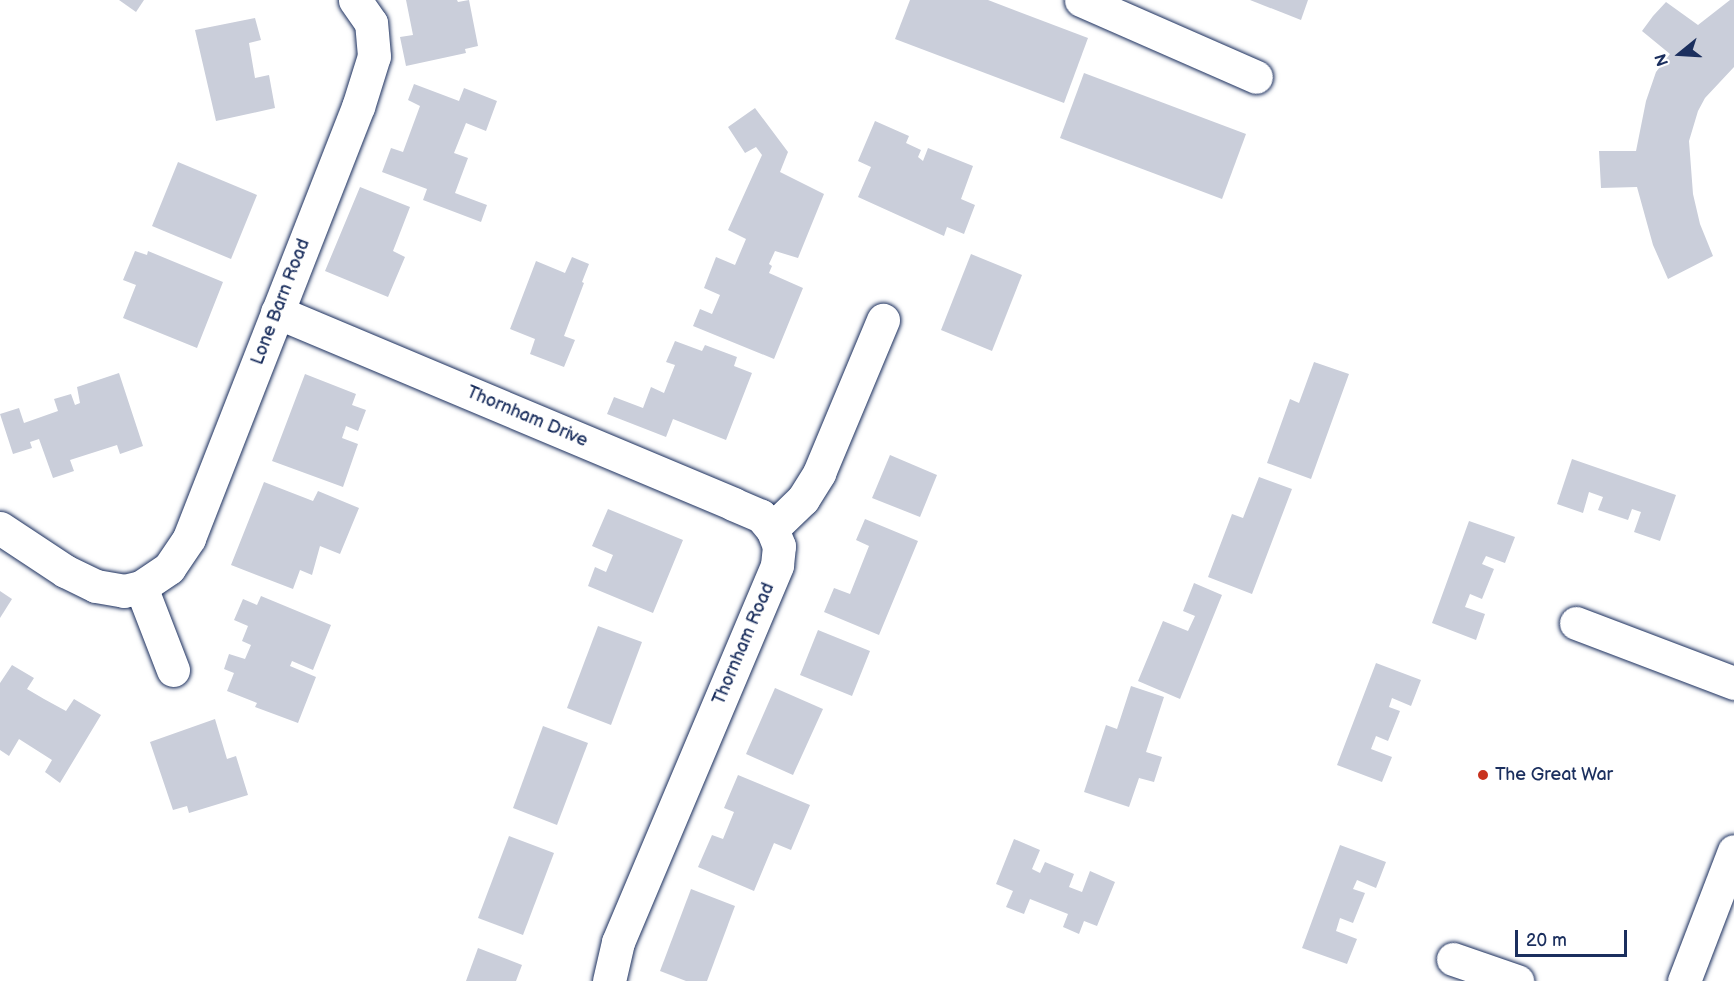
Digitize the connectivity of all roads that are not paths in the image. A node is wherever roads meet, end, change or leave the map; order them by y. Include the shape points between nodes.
1 (355, 0) edge
2 (1081, 0) edge
3 (1256, 77) dead end
4 (277, 312) junction
5 (883, 320) dead end
6 (0, 528) edge
7 (772, 529) junction
8 (141, 587) junction
9 (1576, 623) dead end
10 (173, 670) dead end
11 (1734, 682) edge
12 (1734, 851) edge
13 (1453, 959) dead end
14 (609, 981) edge
15 (1517, 981) edge
16 (1684, 981) edge

1 - 4 main road, Lone Barn Road via 371,23 374,56 358,107
2 - 3 main road
4 - 7 main road, Thornham Drive via 761,516
4 - 8 main road, Lone Barn Road via 189,538 169,568
5 - 7 main road via 819,473 803,499
6 - 8 main road via 65,571 96,586 124,591
7 - 14 main road, Thornham Road via 779,546 777,565 618,942
8 - 10 main road
9 - 11 main road
12 - 16 main road
13 - 15 main road

